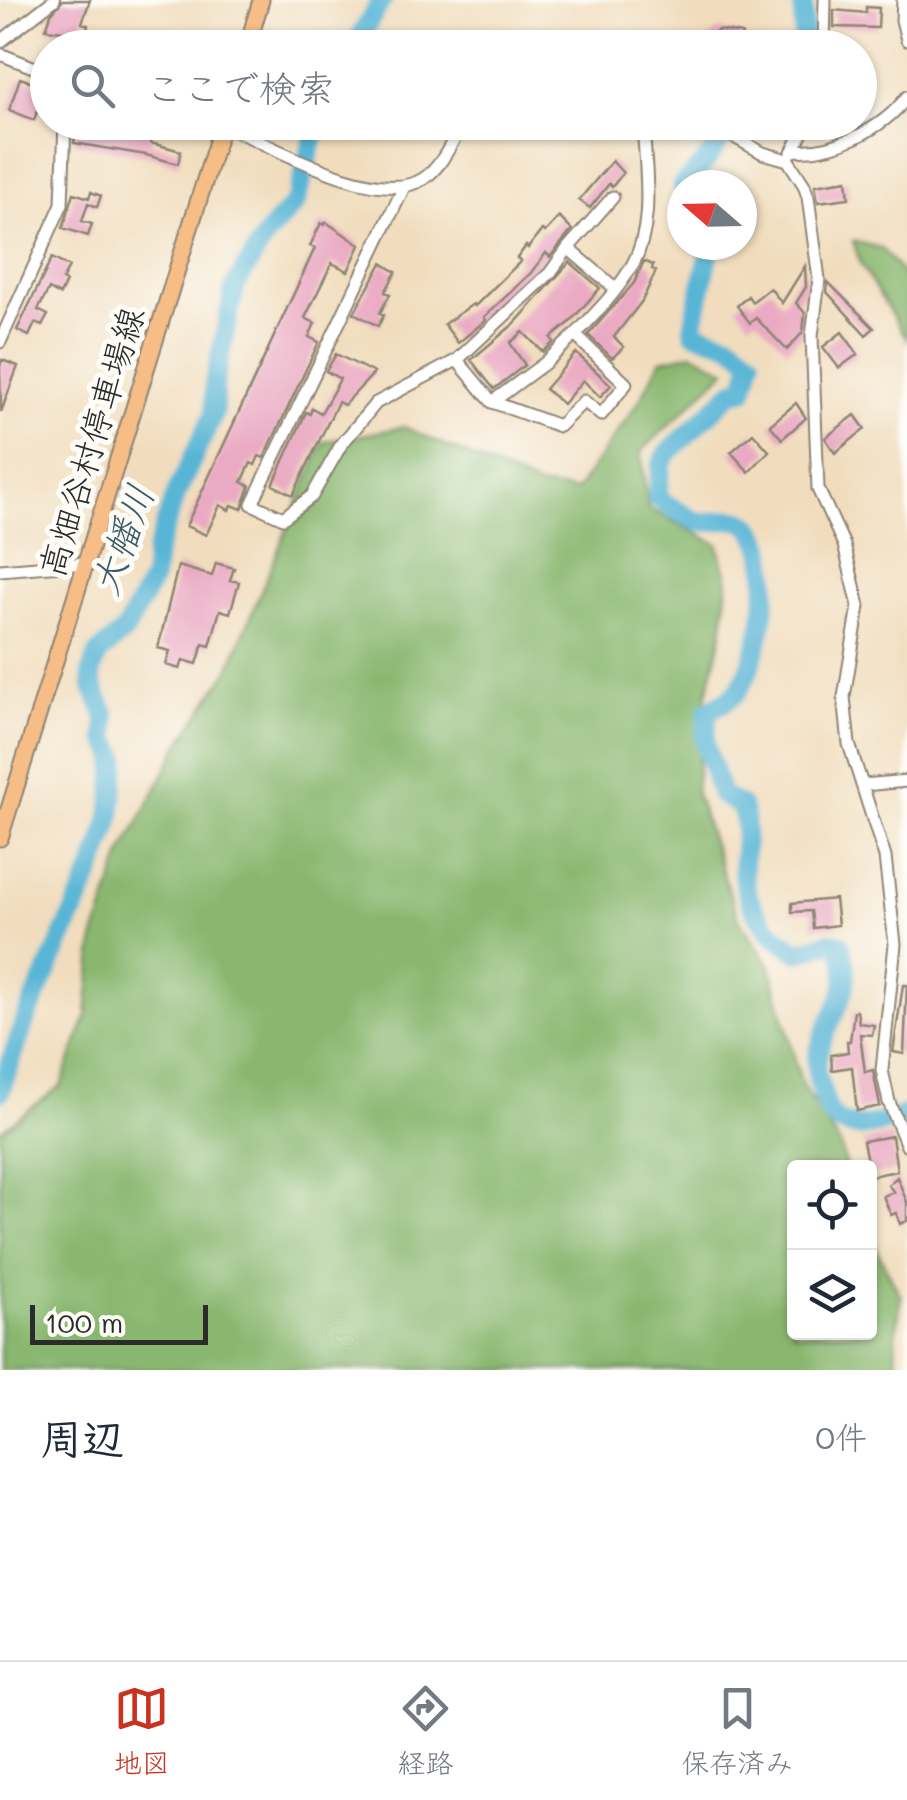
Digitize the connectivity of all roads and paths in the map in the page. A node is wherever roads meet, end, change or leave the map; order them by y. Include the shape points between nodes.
1 (54, 0) edge
2 (262, 0) edge
3 (825, 0) edge
4 (903, 0) edge
5 (253, 30) edge
6 (824, 30) edge
7 (907, 40) edge
8 (0, 42) edge
9 (0, 54) edge
10 (30, 66) edge
11 (906, 101) edge
12 (877, 123) edge
13 (64, 140) edge
14 (216, 140) edge
15 (256, 140) edge
16 (453, 140) edge
17 (645, 140) edge
18 (738, 140) edge
19 (798, 140) edge
20 (849, 140) edge
21 (790, 155) junction
22 (404, 187) junction
23 (613, 198) dead end
24 (568, 248) junction
25 (616, 289) junction
26 (576, 336) junction
27 (0, 342) edge
28 (457, 360) junction
29 (492, 402) junction
30 (86, 564) junction
31 (0, 570) edge
32 (907, 782) edge
33 (864, 784) junction
34 (0, 838) edge
35 (907, 1146) edge

1 - 8 street
2 - 5 main road
3 - 6 street
4 - 7 street
9 - 10 street
11 - 12 street
13 - 27 street via 62,204
14 - 30 main road, 高畑谷村停車場線
15 - 22 street via 334,172
16 - 22 street via 433,171
17 - 25 street via 645,225 633,265
18 - 21 street
19 - 21 street
20 - 21 street
21 - 33 street via 808,197 819,279 812,336 818,489 844,545 858,606 844,698 849,744
22 - 28 street via 252,504 284,518 312,496 376,402
23 - 24 street
24 - 25 street
24 - 28 street
25 - 26 street
26 - 29 street
26 - 29 street via 626,384 602,415 584,400 559,426
28 - 29 street
30 - 31 street
30 - 34 main road, 高畑谷村停車場線
32 - 33 street
33 - 35 street via 886,857 895,944 882,1070

